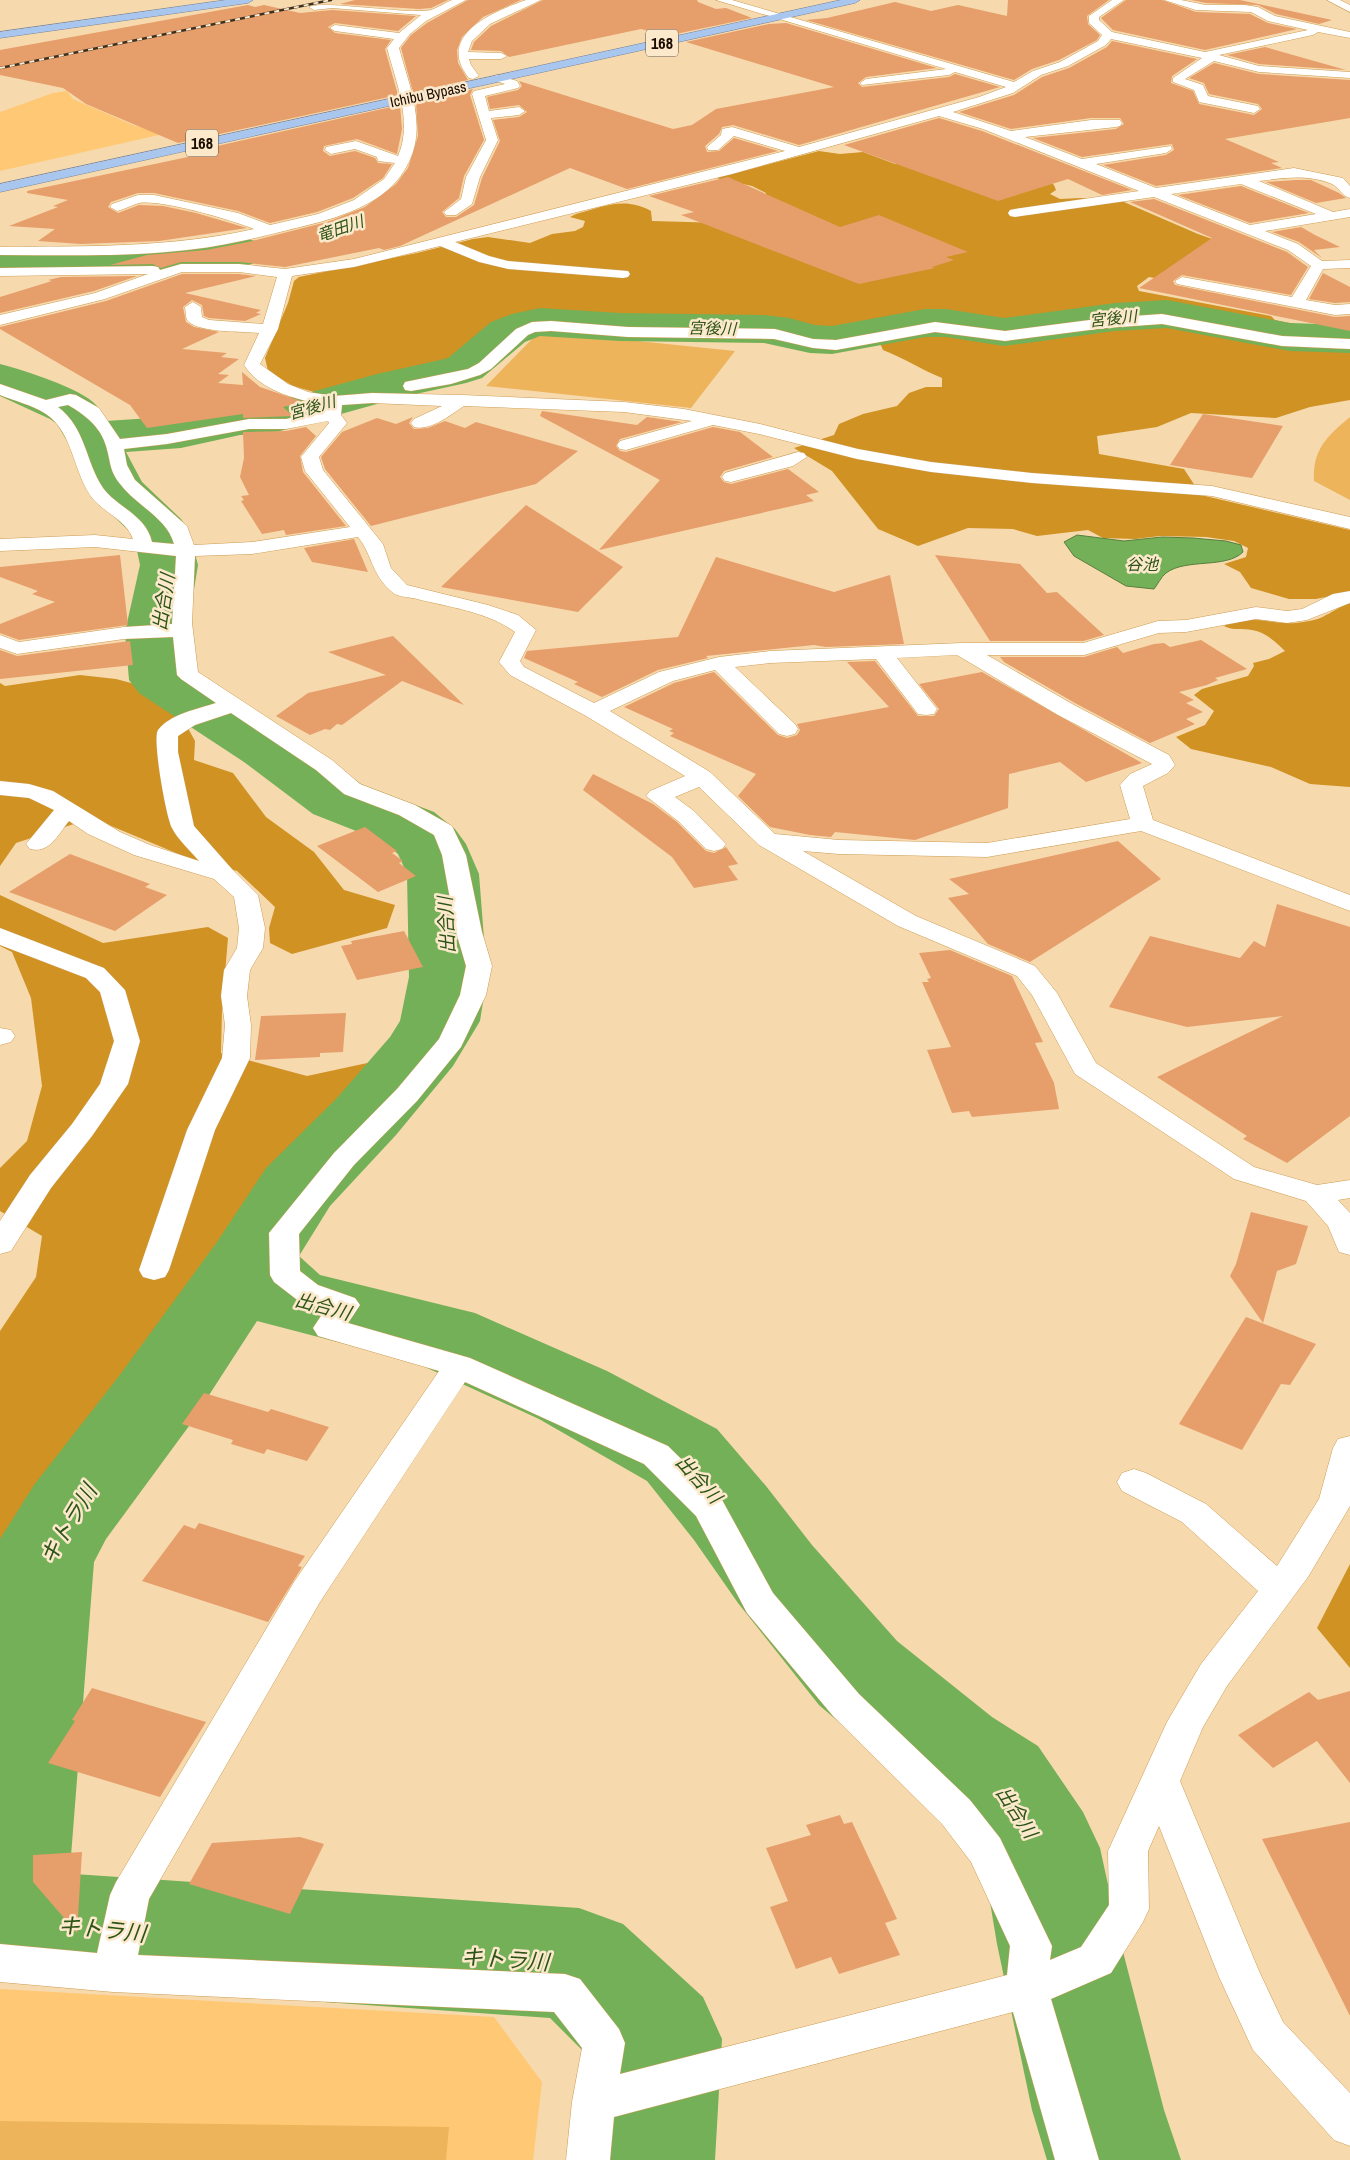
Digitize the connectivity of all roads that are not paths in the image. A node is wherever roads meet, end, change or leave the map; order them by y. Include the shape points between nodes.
1 (248, 0) edge
2 (460, 0) edge
3 (536, 0) edge
4 (721, 0) edge
5 (815, 0) edge
6 (856, 0) edge
7 (1119, 0) edge
8 (1169, 0) edge
9 (1332, 0) edge
10 (314, 7) dead end
11 (1350, 9) edge
12 (761, 12) junction
13 (432, 13) junction
14 (359, 17) dead end
15 (778, 18) junction
16 (416, 22) junction
17 (335, 28) dead end
18 (1320, 30) junction
19 (1, 35) edge
20 (1108, 35) junction
21 (1350, 35) edge
22 (400, 36) junction
23 (1213, 41) dead end
24 (1238, 47) junction
25 (463, 55) junction
26 (501, 56) dead end
27 (1208, 56) junction
28 (961, 71) junction
29 (1301, 72) junction
30 (1350, 75) edge
31 (498, 78) junction
32 (471, 80) junction
33 (866, 83) dead end
34 (1014, 85) junction
35 (1297, 85) dead end
36 (404, 95) junction
37 (1254, 109) dead end
38 (519, 111) dead end
39 (942, 113) junction
40 (485, 115) junction
41 (1116, 123) dead end
42 (1007, 136) junction
43 (1022, 141) junction
44 (996, 146) dead end
45 (713, 147) dead end
46 (1166, 149) dead end
47 (331, 150) dead end
48 (799, 152) junction
49 (402, 160) junction
50 (1080, 163) junction
51 (1350, 169) edge
52 (0, 180) edge
53 (1244, 180) junction
54 (1338, 181) junction
55 (0, 188) edge
56 (1155, 193) junction
57 (1350, 194) edge
58 (117, 207) dead end
59 (1015, 213) dead end
60 (1350, 213) edge
61 (1329, 216) junction
62 (529, 221) junction
63 (1251, 229) junction
64 (1350, 229) edge
65 (269, 230) junction
66 (442, 242) junction
67 (178, 247) junction
68 (0, 251) edge
69 (1350, 264) edge
70 (1318, 265) junction
71 (178, 269) junction
72 (0, 272) edge
73 (286, 273) junction
74 (623, 274) dead end
75 (1182, 281) dead end
76 (1297, 302) junction
77 (193, 307) dead end
78 (1350, 309) edge
79 (0, 320) edge
80 (270, 329) junction
81 (1350, 344) edge
82 (0, 389) edge
83 (462, 400) junction
84 (44, 406) junction
85 (329, 411) junction
86 (713, 420) junction
87 (420, 423) dead end
88 (775, 433) junction
89 (111, 439) junction
90 (626, 445) dead end
91 (731, 477) dead end
92 (1350, 523) edge
93 (362, 532) junction
94 (0, 545) edge
95 (144, 548) junction
96 (186, 551) junction
97 (1350, 597) edge
98 (182, 630) junction
99 (8, 644) edge
100 (962, 649) junction
101 (883, 654) junction
102 (719, 663) junction
103 (233, 705) junction
104 (926, 709) dead end
105 (594, 711) junction
106 (787, 729) dead end
107 (702, 777) junction
108 (0, 788) edge
109 (66, 810) junction
110 (1143, 824) junction
111 (766, 840) junction
112 (38, 844) dead end
113 (714, 844) dead end
114 (222, 873) junction
115 (1350, 904) edge
116 (0, 936) edge
117 (1350, 1189) edge
118 (1316, 1194) junction
119 (0, 1244) edge
120 (1350, 1245) edge
121 (154, 1270) dead end
122 (459, 1366) junction
123 (1350, 1448) edge
124 (1134, 1482) dead end
125 (1279, 1589) junction
126 (1162, 1781) junction
127 (0, 1963) edge
128 (113, 1973) junction
129 (1027, 1989) junction
130 (594, 2102) junction
131 (1350, 2125) edge
132 (588, 2160) edge
133 (1077, 2160) edge

1 - 19 highway
2 - 13 street
3 - 25 street via 471,32
4 - 12 street
5 - 12 highway, Ichibu Bypass / 168
6 - 15 highway, Ichibu Bypass / 168
7 - 20 street via 1094,16 1093,21 1098,28
8 - 18 street via 1198,8 1236,5 1266,13 1272,19
9 - 11 street
10 - 13 street via 332,5
12 - 15 street
12 - 32 highway, Ichibu Bypass / 168
13 - 16 street
14 - 16 street
15 - 28 street
15 - 31 highway, Ichibu Bypass / 168
16 - 22 street
17 - 22 street
18 - 21 street
18 - 24 street
20 - 27 street
20 - 34 street via 1102,43 1064,64 1036,73
22 - 36 street via 393,48
23 - 24 street
24 - 27 street
25 - 26 street
25 - 32 street
27 - 29 street via 1259,68
27 - 37 street via 1177,80 1199,88 1203,99
28 - 33 street
28 - 34 street
29 - 30 street
29 - 35 street
31 - 32 highway, Ichibu Bypass / 168
31 - 40 street via 514,86 478,94
32 - 36 highway, Ichibu Bypass / 168
34 - 39 street via 999,94
36 - 49 street via 412,128
36 - 52 highway, Ichibu Bypass / 168
36 - 55 highway, Ichibu Bypass / 168
38 - 40 street
39 - 42 street
39 - 48 street
40 - 62 street via 492,140 473,177 467,201 451,212 488,222
41 - 42 street
42 - 43 street
43 - 44 street
43 - 50 street
45 - 48 street via 728,136 726,132 732,131
46 - 50 street
47 - 49 street via 356,145 385,156 383,158
48 - 62 street
49 - 65 street via 387,184 358,205 332,215
50 - 56 street
51 - 54 street
53 - 54 street via 1294,172
53 - 56 street
53 - 61 street
54 - 57 street
56 - 59 street
56 - 63 street
58 - 65 street via 138,199 154,199 233,216
60 - 61 street
61 - 63 street
61 - 64 street
62 - 66 street
63 - 70 street via 1293,247
65 - 67 street
66 - 73 street via 354,263
66 - 74 street via 508,265
67 - 68 street
67 - 71 street
69 - 70 street
70 - 76 street
71 - 72 street
71 - 73 street via 239,268
71 - 79 street via 100,296
73 - 80 street
75 - 76 street
76 - 78 street via 1335,310
77 - 80 street via 194,319 206,324
80 - 85 street via 252,365 262,376 282,388 305,396
81 - 85 street via 1282,341 1162,319 1005,336 935,327 824,346 775,334 628,332 542,326 522,332 485,366 464,376 361,393
82 - 84 street
83 - 85 street via 372,398
83 - 86 street via 624,407
83 - 87 street
84 - 89 street via 70,399 93,412
84 - 95 street via 68,425 76,440 86,476 101,497 133,522 143,535
85 - 89 street via 286,424 249,424 167,439
85 - 93 street via 338,423 310,457 314,471
86 - 88 street
86 - 90 street
88 - 91 street via 779,444 798,457
88 - 92 street via 857,454 931,467 1212,491
89 - 96 street via 118,465 128,483 180,530
93 - 96 street via 252,548
93 - 105 street via 376,548 382,569 400,589 481,609 511,619 526,630 509,662 517,671
94 - 95 street via 95,541
95 - 96 street
96 - 98 street
97 - 100 street via 1340,598 1307,614 1256,613 1186,626 1158,627 1084,648
98 - 99 street
98 - 103 street via 188,676
100 - 101 street
100 - 110 street via 1066,710 1161,760 1164,765 1156,773 1136,779 1131,785
101 - 102 street
101 - 104 street
102 - 105 street via 666,676
102 - 106 street
103 - 114 street via 187,720 167,734 167,752 183,827
103 - 122 street via 324,765 352,789 407,810 444,831 454,855 479,966 473,995 451,1041 407,1096 344,1159 284,1233 285,1275 336,1316
105 - 107 street
107 - 111 street
107 - 113 street via 658,796 686,816
108 - 109 street via 46,796
109 - 112 street
109 - 114 street via 95,829 135,848 180,865
110 - 111 street via 987,850 839,847
110 - 115 street
111 - 118 street via 907,921 1026,971 1044,993 1085,1068 1244,1172
114 - 121 street via 246,895 252,928 250,948 238,970 234,996 238,1026 236,1058 200,1130
116 - 119 street via 95,973 112,990 127,1041 114,1084 40,1182
117 - 118 street
118 - 120 street via 1342,1224
122 - 128 street via 307,1592 130,1895
122 - 129 street via 656,1454 709,1507 760,1603 846,1704 956,1812 986,1850 1031,1946
123 - 125 street via 1336,1500
124 - 125 street via 1194,1513
125 - 126 street via 1214,1674 1186,1722
126 - 129 street via 1128,1851 1129,1909 1096,1960
126 - 131 street via 1240,1977 1268,2036
127 - 128 street
128 - 130 street via 565,1993 604,2043
129 - 130 street
129 - 133 street
130 - 132 street

